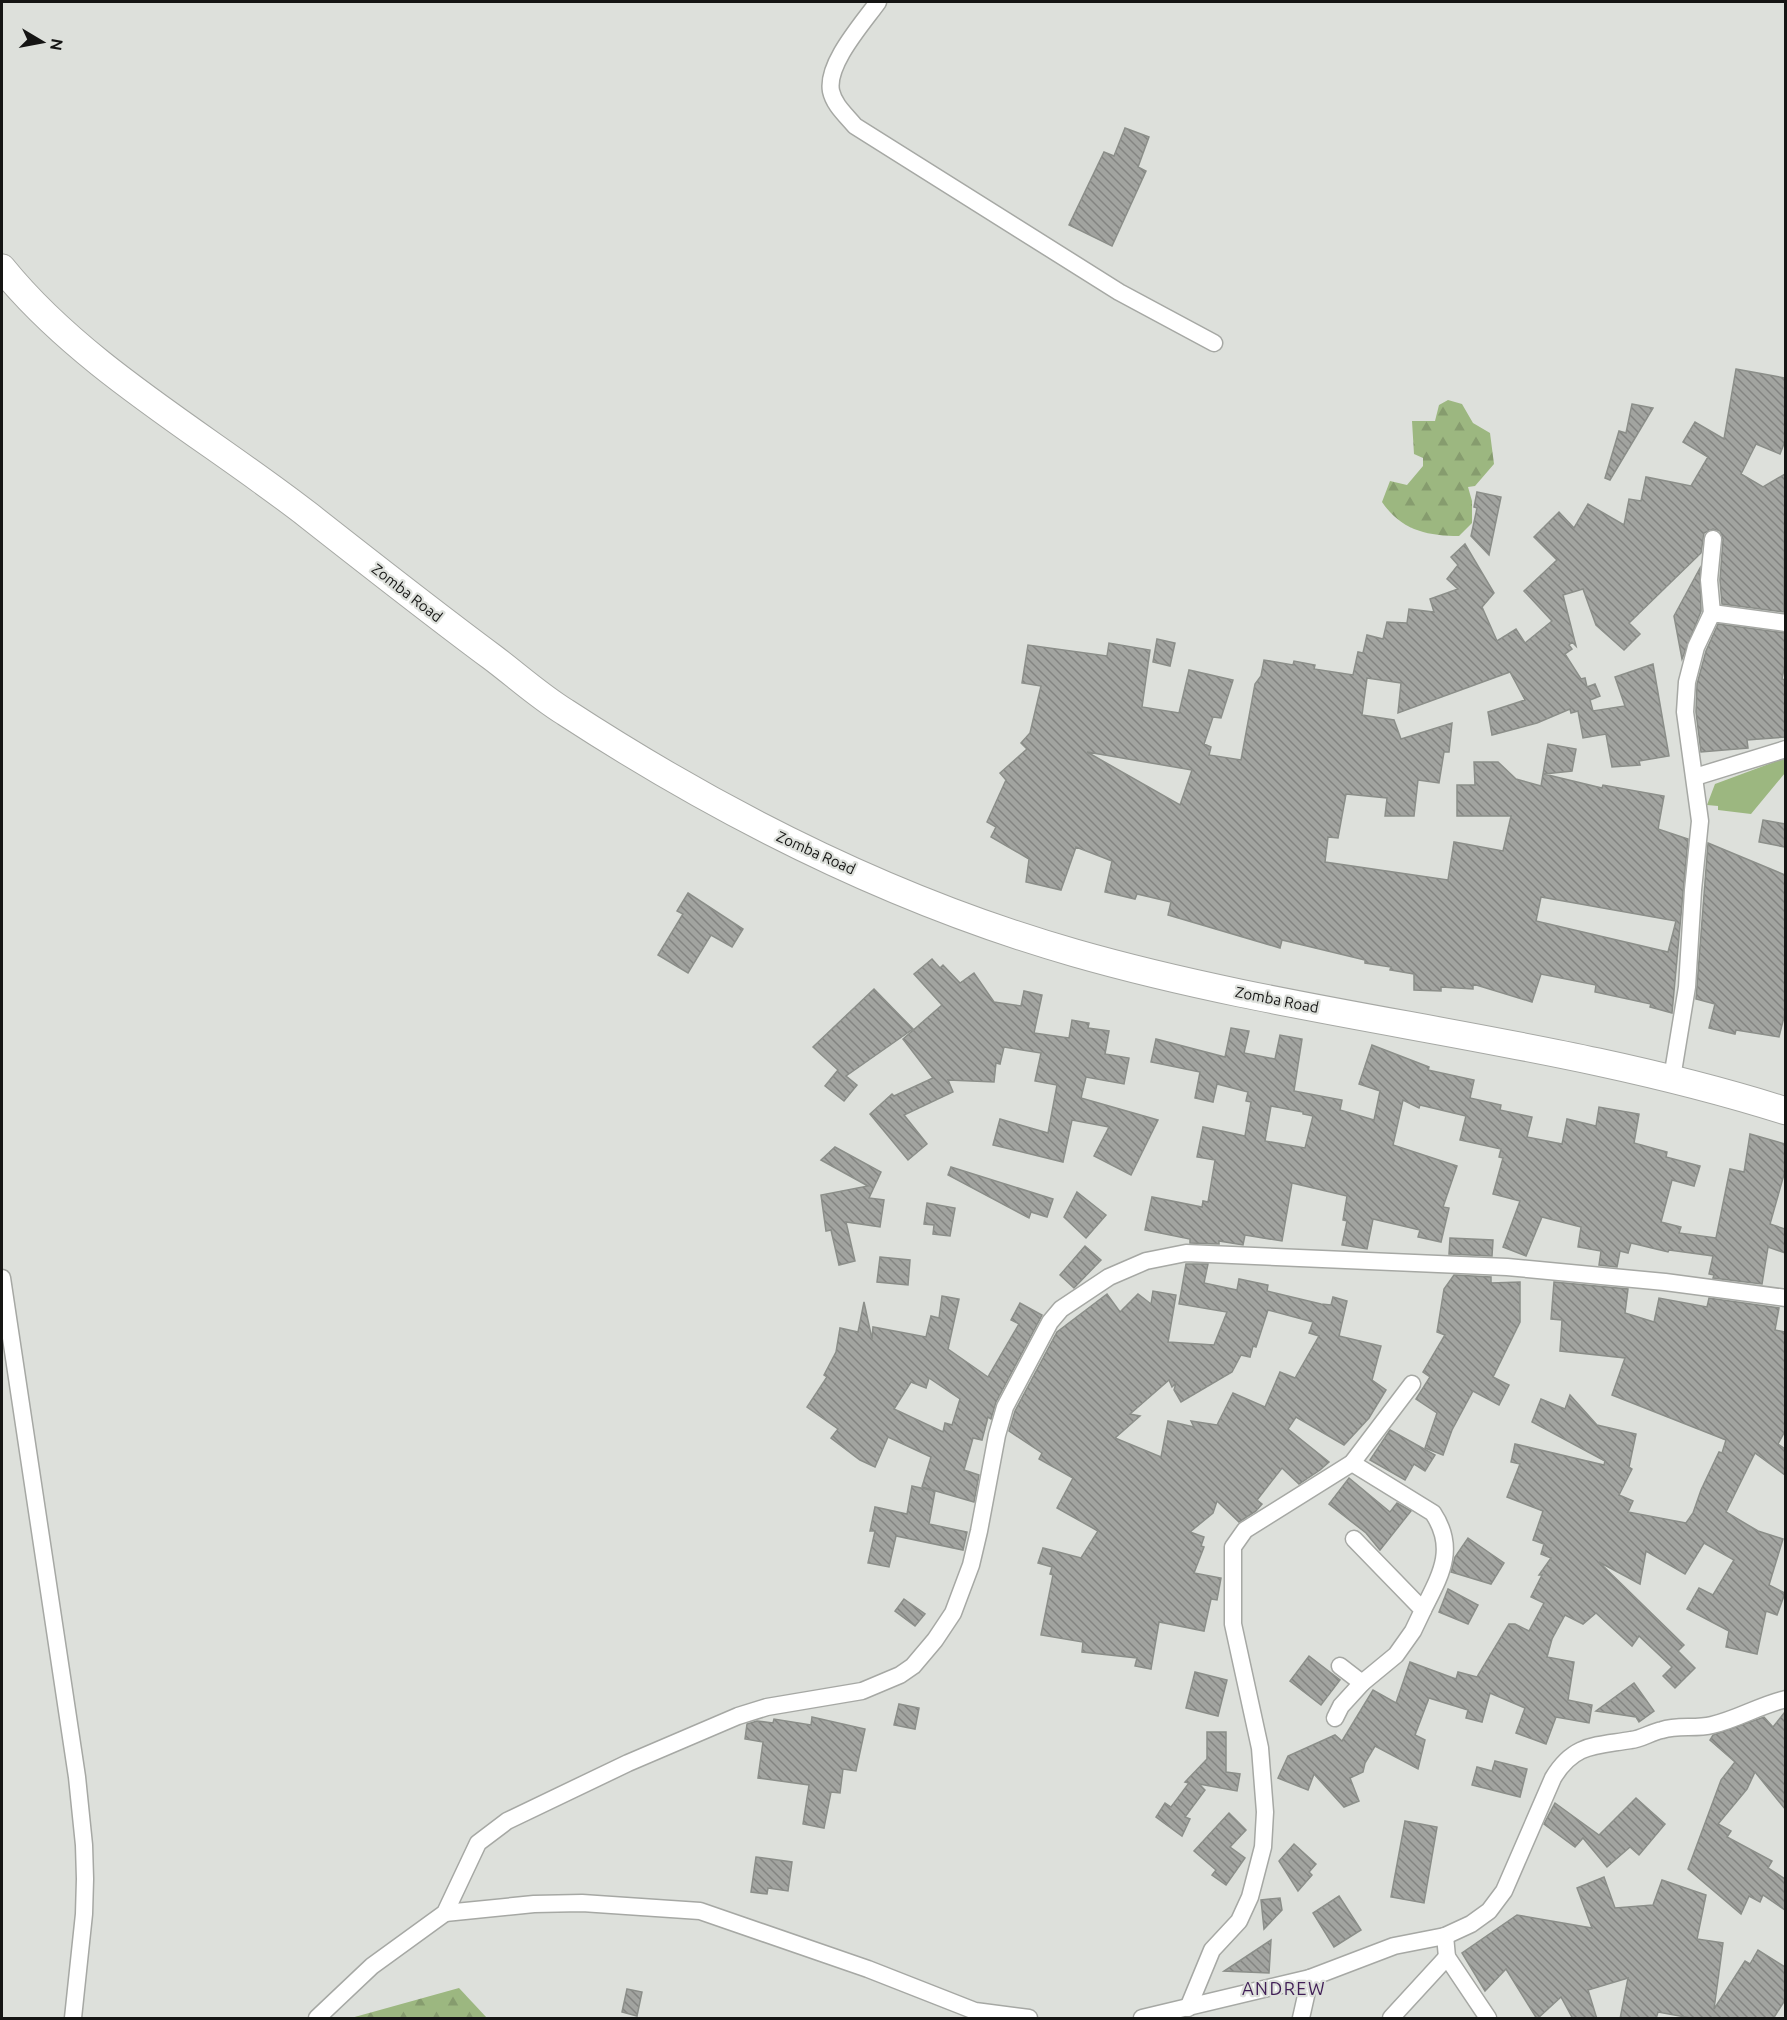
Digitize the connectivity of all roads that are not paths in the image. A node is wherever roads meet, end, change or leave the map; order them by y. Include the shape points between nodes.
1 (878, 2) edge
2 (2, 268) edge
3 (1214, 343) dead end
4 (1713, 539) dead end
5 (1712, 613) junction
6 (1785, 623) edge
7 (1785, 749) edge
8 (1695, 777) junction
9 (1672, 1078) junction
10 (1785, 1111) edge
11 (2, 1278) edge
12 (1785, 1298) edge
13 (1412, 1384) dead end
14 (1352, 1464) junction
15 (1354, 1539) dead end
16 (1423, 1610) junction
17 (1340, 1666) dead end
18 (1362, 1683) junction
19 (1785, 1700) edge
20 (1335, 1718) dead end
21 (445, 1913) junction
22 (1445, 1936) junction
23 (1447, 1957) junction
24 (1310, 1978) junction
25 (1188, 2008) junction
26 (1002, 2017) edge
27 (73, 2019) edge
28 (317, 2019) edge
29 (1029, 2019) edge
30 (1142, 2019) edge
31 (1301, 2019) edge
32 (1391, 2019) edge
33 (1488, 2019) edge

1 - 3 street via 832,68 835,102 855,126 1119,292
2 - 9 highway, Zomba Road via 39,309 93,356 561,710 701,797 781,838 978,921 1109,963 1206,987
4 - 5 street via 1709,580
5 - 6 street
5 - 8 street via 1686,682 1685,712
7 - 8 street
8 - 9 street via 1700,821 1690,955 1682,1034
9 - 10 highway, Zomba Road
11 - 27 street via 84,1845 84,1914
12 - 21 street via 1507,1267 1186,1253 1146,1262 1109,1277 1055,1316 1014,1389 997,1435 979,1531 961,1591 945,1627 913,1666 862,1691 767,1707 738,1716 507,1821 478,1843
13 - 14 street
14 - 16 street via 1436,1518 1445,1563
14 - 25 street via 1245,1530 1233,1547 1233,1624 1260,1748 1265,1812 1263,1847 1250,1897 1239,1921 1212,1950
15 - 16 street
16 - 18 street via 1396,1655
17 - 18 street
18 - 20 street
19 - 22 street via 1761,1705 1712,1725 1663,1729 1632,1740 1580,1749 1560,1766 1553,1778 1504,1891 1480,1917
21 - 26 street via 582,1903 700,1911 975,2011
21 - 28 street via 372,1966
22 - 23 street
22 - 24 street via 1394,1946
23 - 32 street
23 - 33 street
24 - 25 street
24 - 31 street
25 - 30 street
26 - 29 street

